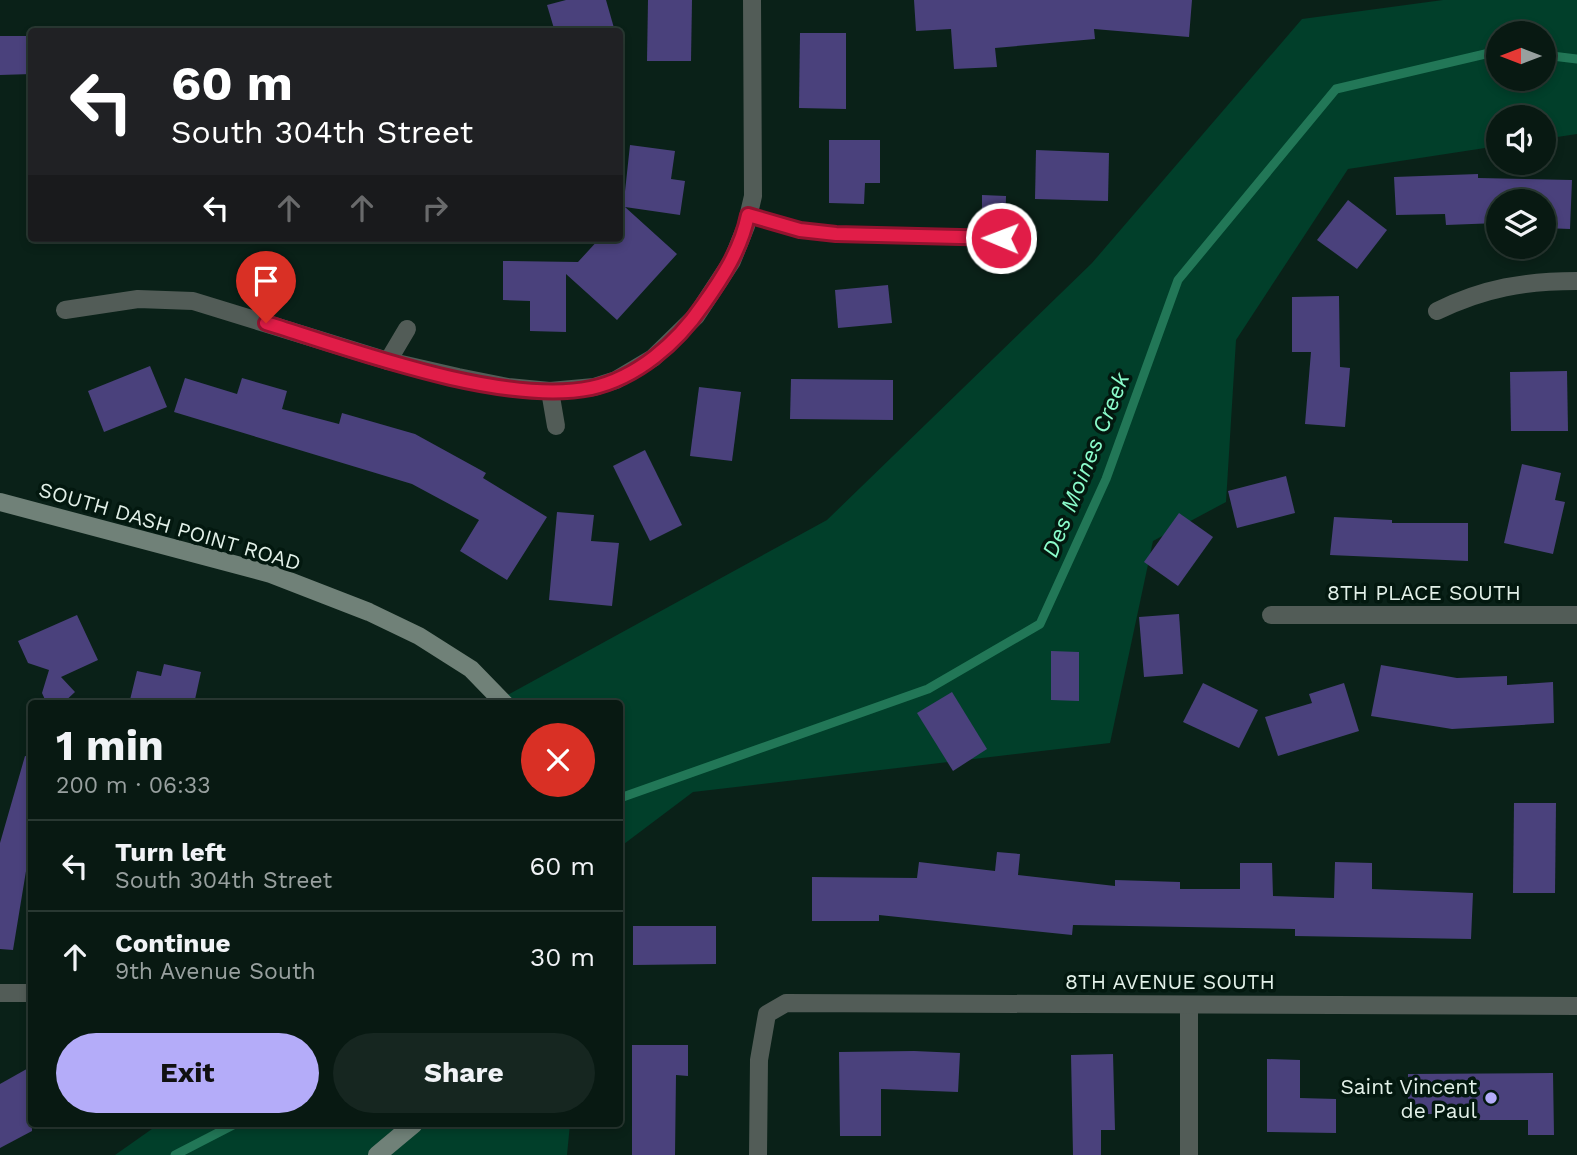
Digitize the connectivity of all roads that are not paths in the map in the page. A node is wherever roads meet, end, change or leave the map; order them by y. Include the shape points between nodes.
1 (752, 0) edge
2 (748, 215) junction
3 (1001, 238) dead end
4 (1577, 281) edge
5 (65, 310) dead end
6 (1437, 311) dead end
7 (407, 329) dead end
8 (388, 361) junction
9 (550, 391) junction
10 (556, 425) dead end
11 (0, 502) edge
12 (1271, 615) dead end
13 (1577, 615) edge
14 (501, 700) edge
15 (0, 993) edge
16 (28, 993) edge
17 (1189, 1004) junction
18 (1577, 1006) edge
19 (410, 1127) edge
20 (377, 1155) edge
21 (758, 1155) edge
22 (1189, 1155) edge

1 - 2 street via 754,184
2 - 3 lane via 800,230 836,234
2 - 9 street via 732,261 696,316 653,358 616,380
4 - 6 street via 1520,282
5 - 8 street via 138,299 193,300
7 - 8 street
8 - 9 street via 508,387
9 - 10 street
11 - 14 main road, SOUTH DASH POINT ROAD via 271,574 369,612 471,669
12 - 13 street, 8TH PLACE SOUTH
15 - 16 street
17 - 18 street, 8TH AVENUE SOUTH
17 - 21 street, 8TH AVENUE SOUTH via 786,1003 767,1014 759,1060
17 - 22 street
19 - 20 main road

